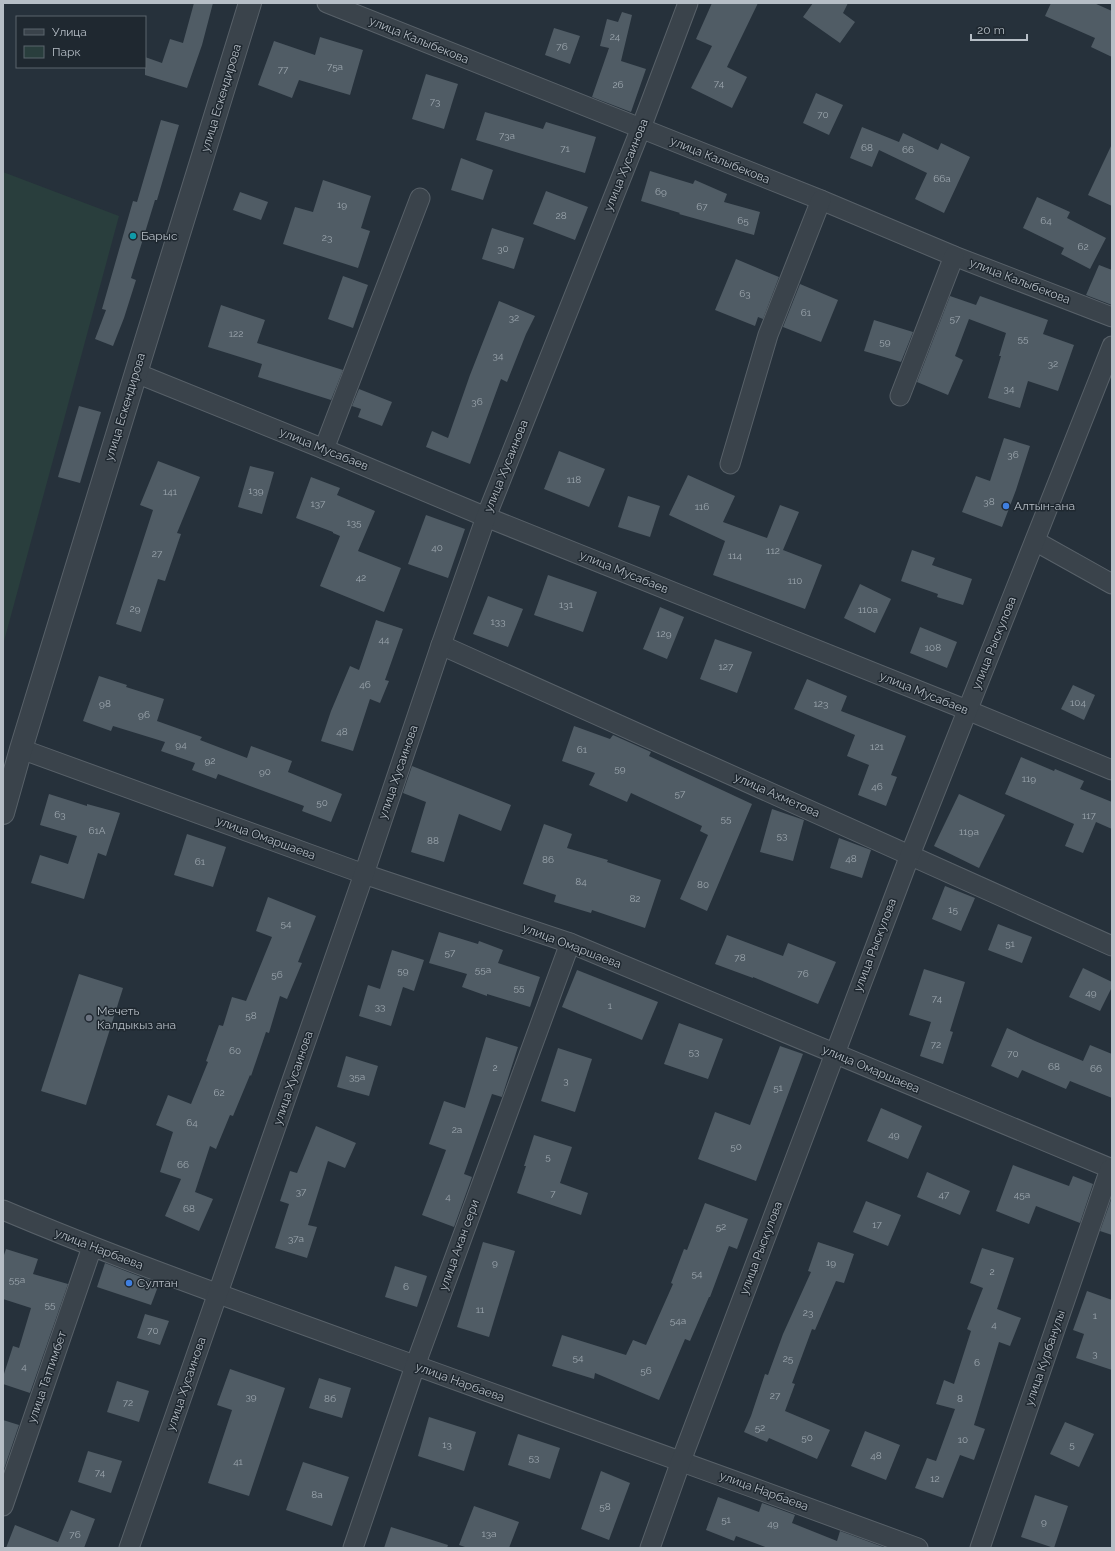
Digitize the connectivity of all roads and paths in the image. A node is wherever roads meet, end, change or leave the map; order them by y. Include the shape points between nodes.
1 (250, 3) edge
2 (327, 3) edge
3 (688, 3) edge
4 (641, 128) junction
5 (420, 198) dead end
6 (821, 200) junction
7 (954, 256) junction
8 (1112, 317) edge
9 (1112, 346) edge
10 (136, 373) junction
11 (900, 396) dead end
12 (324, 449) junction
13 (730, 464) dead end
14 (486, 517) junction
15 (1035, 541) junction
16 (1112, 584) edge
17 (441, 645) junction
18 (966, 710) junction
19 (21, 749) junction
20 (1112, 770) edge
21 (3, 813) edge
22 (910, 855) junction
23 (364, 874) junction
24 (570, 943) junction
25 (1112, 946) edge
26 (833, 1054) junction
27 (1111, 1169) edge
28 (3, 1210) edge
29 (92, 1247) junction
30 (218, 1294) junction
31 (415, 1366) junction
32 (681, 1461) junction
33 (3, 1506) edge
34 (129, 1548) edge
35 (353, 1548) edge
36 (650, 1548) edge
37 (918, 1548) edge
38 (980, 1548) edge

1 - 10 street, улица Ескендирова
2 - 4 street, улица Калыбекова
3 - 4 street, улица Хусаинова
4 - 6 street, улица Калыбекова
4 - 14 street, улица Хусаинова
5 - 12 street
6 - 7 street, улица Калыбекова
6 - 13 street via 768,335
7 - 8 street, улица Калыбекова
7 - 11 street
9 - 15 street, улица Рыскулова
10 - 12 street, улица Мусабаев
10 - 19 street, улица Ескендирова
12 - 14 street, улица Мусабаев
14 - 17 street, улица Хусаинова
14 - 18 street, улица Мусабаев
15 - 16 street
15 - 18 street, улица Рыскулова
17 - 22 street, улица Ахметова
17 - 23 street, улица Хусаинова
18 - 20 street, улица Мусабаев
18 - 22 street, улица Рыскулова
19 - 21 street, улица Ескендирова
19 - 23 street, улица Омаршаева
22 - 25 street, улица Ахметова
22 - 26 street, улица Рыскулова
23 - 24 street, улица Омаршаева
23 - 30 street, улица Хусаинова
24 - 26 street, улица Омаршаева
24 - 31 street, улица Акан сери
26 - 27 street, улица Омаршаева
26 - 32 street, улица Рыскулова
27 - 38 street, улица Курбанулы
28 - 29 street, улица Нарбаева
29 - 30 street, улица Нарбаева
29 - 33 street, улица Таттимбет
30 - 31 street, улица Нарбаева
30 - 34 street, улица Хусаинова
31 - 32 street, улица Нарбаева
31 - 35 street, улица Акан сери
32 - 36 street, улица Рыскулова
32 - 37 street, улица Нарбаева

